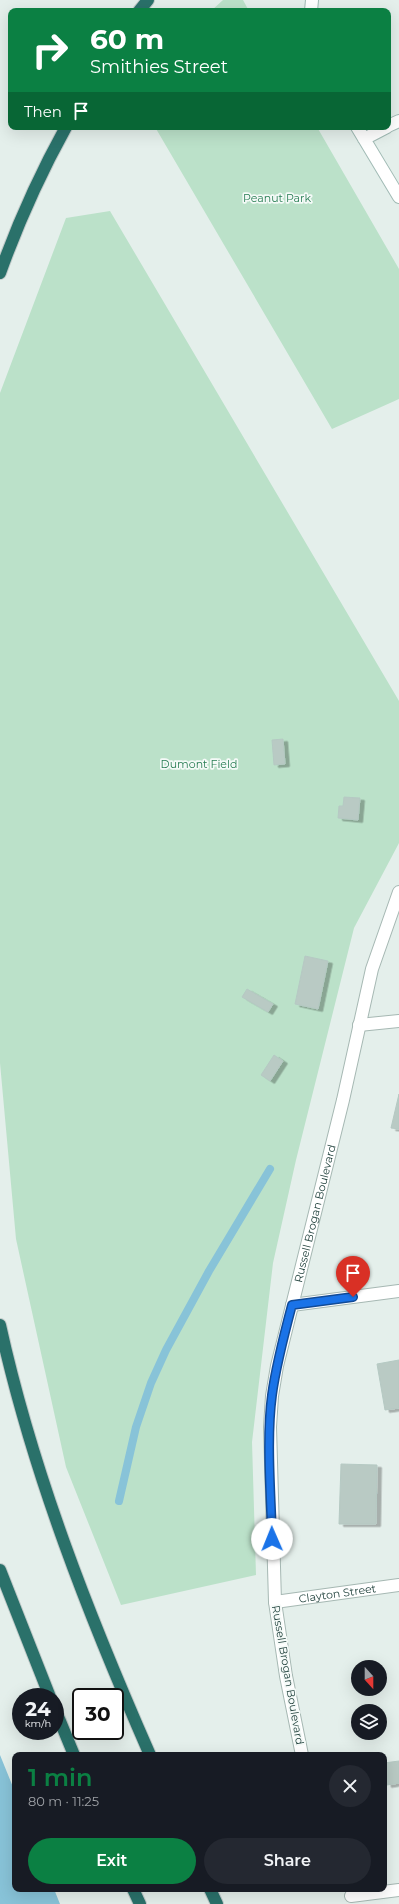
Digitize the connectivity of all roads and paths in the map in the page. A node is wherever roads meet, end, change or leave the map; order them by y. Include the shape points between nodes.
1 (148, 0) edge
2 (141, 8) edge
3 (65, 130) edge
4 (359, 130) edge
5 (382, 130) edge
6 (364, 139) junction
7 (399, 197) edge
8 (0, 273) edge
9 (399, 892) edge
10 (399, 1022) edge
11 (359, 1025) junction
12 (399, 1291) edge
13 (292, 1305) junction
14 (0, 1326) edge
15 (0, 1570) edge
16 (399, 1585) edge
17 (276, 1602) junction
18 (46, 1688) edge
19 (64, 1731) edge
20 (73, 1752) edge
21 (149, 1752) edge
22 (301, 1752) edge
23 (399, 1890) edge
24 (134, 1892) edge
25 (211, 1892) edge
26 (383, 1892) edge
27 (387, 1892) edge
28 (351, 1896) edge
29 (140, 1904) edge
30 (217, 1904) edge

1 - 2 highway
3 - 8 highway via 14,235
4 - 6 street
5 - 6 street
6 - 7 street
9 - 11 street, Russell Brogan Boulevard via 372,969
10 - 11 street
11 - 13 street, Russell Brogan Boulevard
12 - 13 street
13 - 17 street, Russell Brogan Boulevard via 272,1396 270,1458
14 - 21 highway via 27,1428 59,1528 109,1660
15 - 18 highway
16 - 17 street, Clayton Street
17 - 22 street, Russell Brogan Boulevard via 286,1676
19 - 20 highway
23 - 27 street
24 - 29 highway
25 - 30 highway
26 - 28 street

